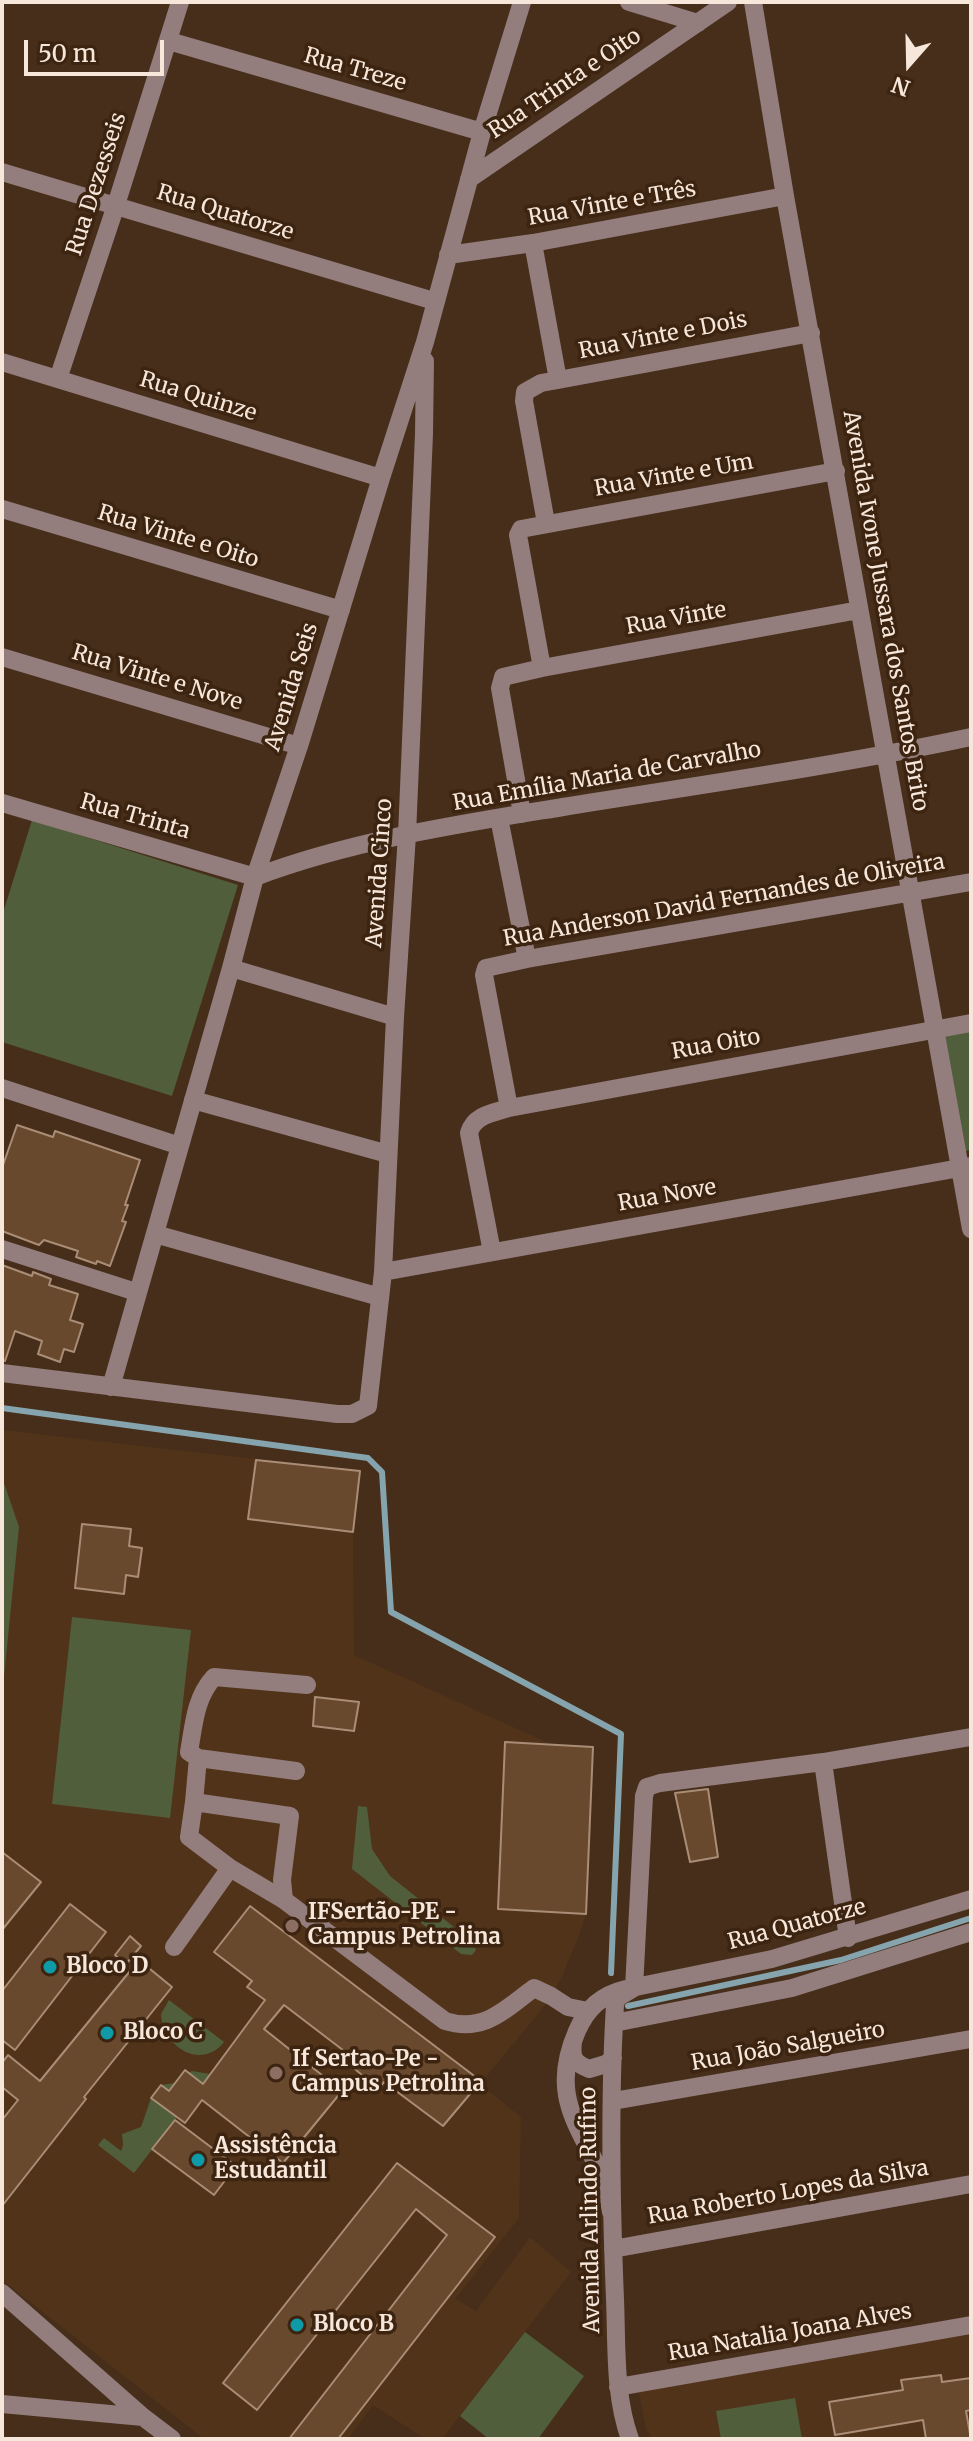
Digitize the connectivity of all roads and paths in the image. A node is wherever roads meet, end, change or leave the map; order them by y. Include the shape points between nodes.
1 (180, 2) edge
2 (522, 2) edge
3 (629, 2) edge
4 (728, 2) edge
5 (753, 2) edge
6 (698, 23) junction
7 (169, 41) junction
8 (482, 132) junction
9 (2, 172) edge
10 (469, 179) junction
11 (785, 196) junction
12 (116, 205) junction
13 (533, 243) junction
14 (448, 255) junction
15 (434, 301) junction
16 (811, 333) junction
17 (425, 342) junction
18 (2, 362) edge
19 (58, 379) junction
20 (558, 380) junction
21 (836, 471) junction
22 (381, 478) junction
23 (2, 509) edge
24 (546, 523) junction
25 (341, 610) junction
26 (859, 610) junction
27 (2, 657) edge
28 (542, 668) junction
29 (971, 737) edge
30 (299, 746) junction
31 (885, 755) junction
32 (2, 803) edge
33 (522, 814) junction
34 (499, 818) junction
35 (407, 835) junction
36 (255, 877) junction
37 (971, 882) edge
38 (912, 893) junction
39 (527, 959) junction
40 (231, 968) junction
41 (395, 1017) junction
42 (971, 1023) edge
43 (935, 1030) junction
44 (2, 1088) edge
45 (193, 1100) junction
46 (509, 1108) junction
47 (180, 1146) junction
48 (388, 1154) junction
49 (966, 1167) edge
50 (971, 1229) edge
51 (155, 1234) junction
52 (2, 1249) edge
53 (492, 1252) junction
54 (383, 1272) junction
55 (136, 1292) junction
56 (380, 1297) junction
57 (2, 1373) edge
58 (111, 1387) junction
59 (307, 1685) dead end
60 (971, 1737) edge
61 (198, 1758) junction
62 (823, 1762) junction
63 (296, 1771) dead end
64 (194, 1802) junction
65 (230, 1868) junction
66 (971, 1899) edge
67 (284, 1900) junction
68 (971, 1932) edge
69 (848, 1938) junction
70 (174, 1947) dead end
71 (634, 1988) junction
72 (588, 2011) junction
73 (614, 2023) junction
74 (971, 2039) edge
75 (574, 2040) junction
76 (613, 2058) junction
77 (613, 2101) junction
78 (971, 2184) edge
79 (611, 2212) junction
80 (613, 2249) junction
81 (2, 2293) edge
82 (971, 2325) edge
83 (618, 2387) junction
84 (2, 2404) edge
85 (143, 2417) junction
86 (172, 2439) edge
87 (630, 2439) edge

1 - 7 street, Rua Dezesseis
2 - 8 street, Avenida Seis
3 - 6 street
4 - 6 street, Rua Trinta e Oito
5 - 11 street, Avenida Ivone Jussara dos Santos Brito
6 - 10 street, Rua Trinta e Oito
7 - 8 street, Rua Treze
7 - 12 street, Rua Dezesseis
8 - 10 street, Avenida Seis
9 - 12 street, Rua Quatorze
10 - 14 street, Avenida Seis
11 - 13 street, Rua Vinte e Três
11 - 16 street, Avenida Ivone Jussara dos Santos Brito
12 - 15 street, Rua Quatorze
12 - 19 street, Rua Dezesseis
13 - 14 street, Rua Vinte e Três
13 - 20 street
14 - 15 street, Avenida Seis
15 - 17 street, Avenida Seis
16 - 20 street, Rua Vinte e Dois
16 - 21 street, Avenida Ivone Jussara dos Santos Brito
17 - 22 street, Avenida Seis
17 - 35 street, Avenida Cinco
18 - 19 street, Rua Quinze
19 - 22 street, Rua Quinze
20 - 24 street, Rua Vinte e Dois via 526,390 524,401
21 - 24 street, Rua Vinte e Um
21 - 26 street, Avenida Ivone Jussara dos Santos Brito
22 - 25 street, Avenida Seis
23 - 25 street, Rua Vinte e Oito
24 - 28 street, Rua Vinte e Um via 521,529 518,535
25 - 30 street, Avenida Seis
26 - 28 street, Rua Vinte
26 - 31 street, Avenida Ivone Jussara dos Santos Brito
27 - 30 street, Rua Vinte e Nove
28 - 33 street, Rua Vinte via 503,677 500,688
29 - 31 street, Rua Emília Maria de Carvalho
30 - 36 street, Avenida Seis
31 - 33 street, Rua Emília Maria de Carvalho
31 - 38 street, Avenida Ivone Jussara dos Santos Brito
32 - 36 street, Rua Trinta
33 - 34 street, Rua Emília Maria de Carvalho
34 - 35 street, Rua Emília Maria de Carvalho
34 - 39 street
35 - 36 street, Rua Emília Maria de Carvalho
35 - 41 street, Avenida Cinco
36 - 40 street, Avenida Seis
37 - 38 street, Rua Anderson David Fernandes de Oliveira
38 - 39 street, Rua Anderson David Fernandes de Oliveira
38 - 43 street, Avenida Ivone Jussara dos Santos Brito
39 - 46 street, Rua Anderson David Fernandes de Oliveira via 486,968 484,975
40 - 41 street
40 - 45 street, Avenida Seis
41 - 48 street, Avenida Cinco
42 - 43 street, Rua Oito
43 - 46 street, Rua Oito
43 - 49 street, Avenida Ivone Jussara dos Santos Brito
44 - 47 street
45 - 47 street, Avenida Seis
45 - 48 street
46 - 53 street, Rua Oito via 473,1122 469,1133
47 - 51 street, Avenida Seis
48 - 54 street, Avenida Cinco
49 - 50 street, Avenida Ivone Jussara dos Santos Brito
49 - 53 street, Rua Nove
51 - 55 street, Avenida Seis
51 - 56 street
52 - 55 street
53 - 54 street, Rua Nove
54 - 56 street, Avenida Cinco
55 - 58 street, Avenida Seis
56 - 58 street, Avenida Cinco via 368,1406 352,1414
57 - 58 street
59 - 61 street via 214,1677 197,1703 189,1752
60 - 62 street
61 - 63 street
61 - 64 street
62 - 69 street
62 - 71 street via 647,1787
64 - 65 street via 189,1837
64 - 67 street via 290,1816
65 - 67 street
65 - 70 street
66 - 69 street, Rua Quatorze
67 - 72 street via 445,2021 463,2026 490,2019 534,1988 568,2007
68 - 73 street via 792,1988
69 - 71 street, Rua Quatorze
71 - 72 street, Rua Quatorze via 612,1993
71 - 73 street, Avenida Arlindo Rufino via 617,1998
72 - 75 street
73 - 76 street, Avenida Arlindo Rufino
74 - 77 street, Rua João Salgueiro
75 - 76 street via 571,2055 580,2065 597,2068
75 - 79 street via 565,2067 572,2120 605,2182
76 - 77 street, Avenida Arlindo Rufino
77 - 79 street, Avenida Arlindo Rufino
78 - 80 street, Rua Roberto Lopes da Silva
79 - 80 street, Avenida Arlindo Rufino
80 - 83 street, Avenida Arlindo Rufino
81 - 85 street
82 - 83 street, Rua Natalia Joana Alves
83 - 87 street, Avenida Arlindo Rufino
84 - 85 street
85 - 86 street

